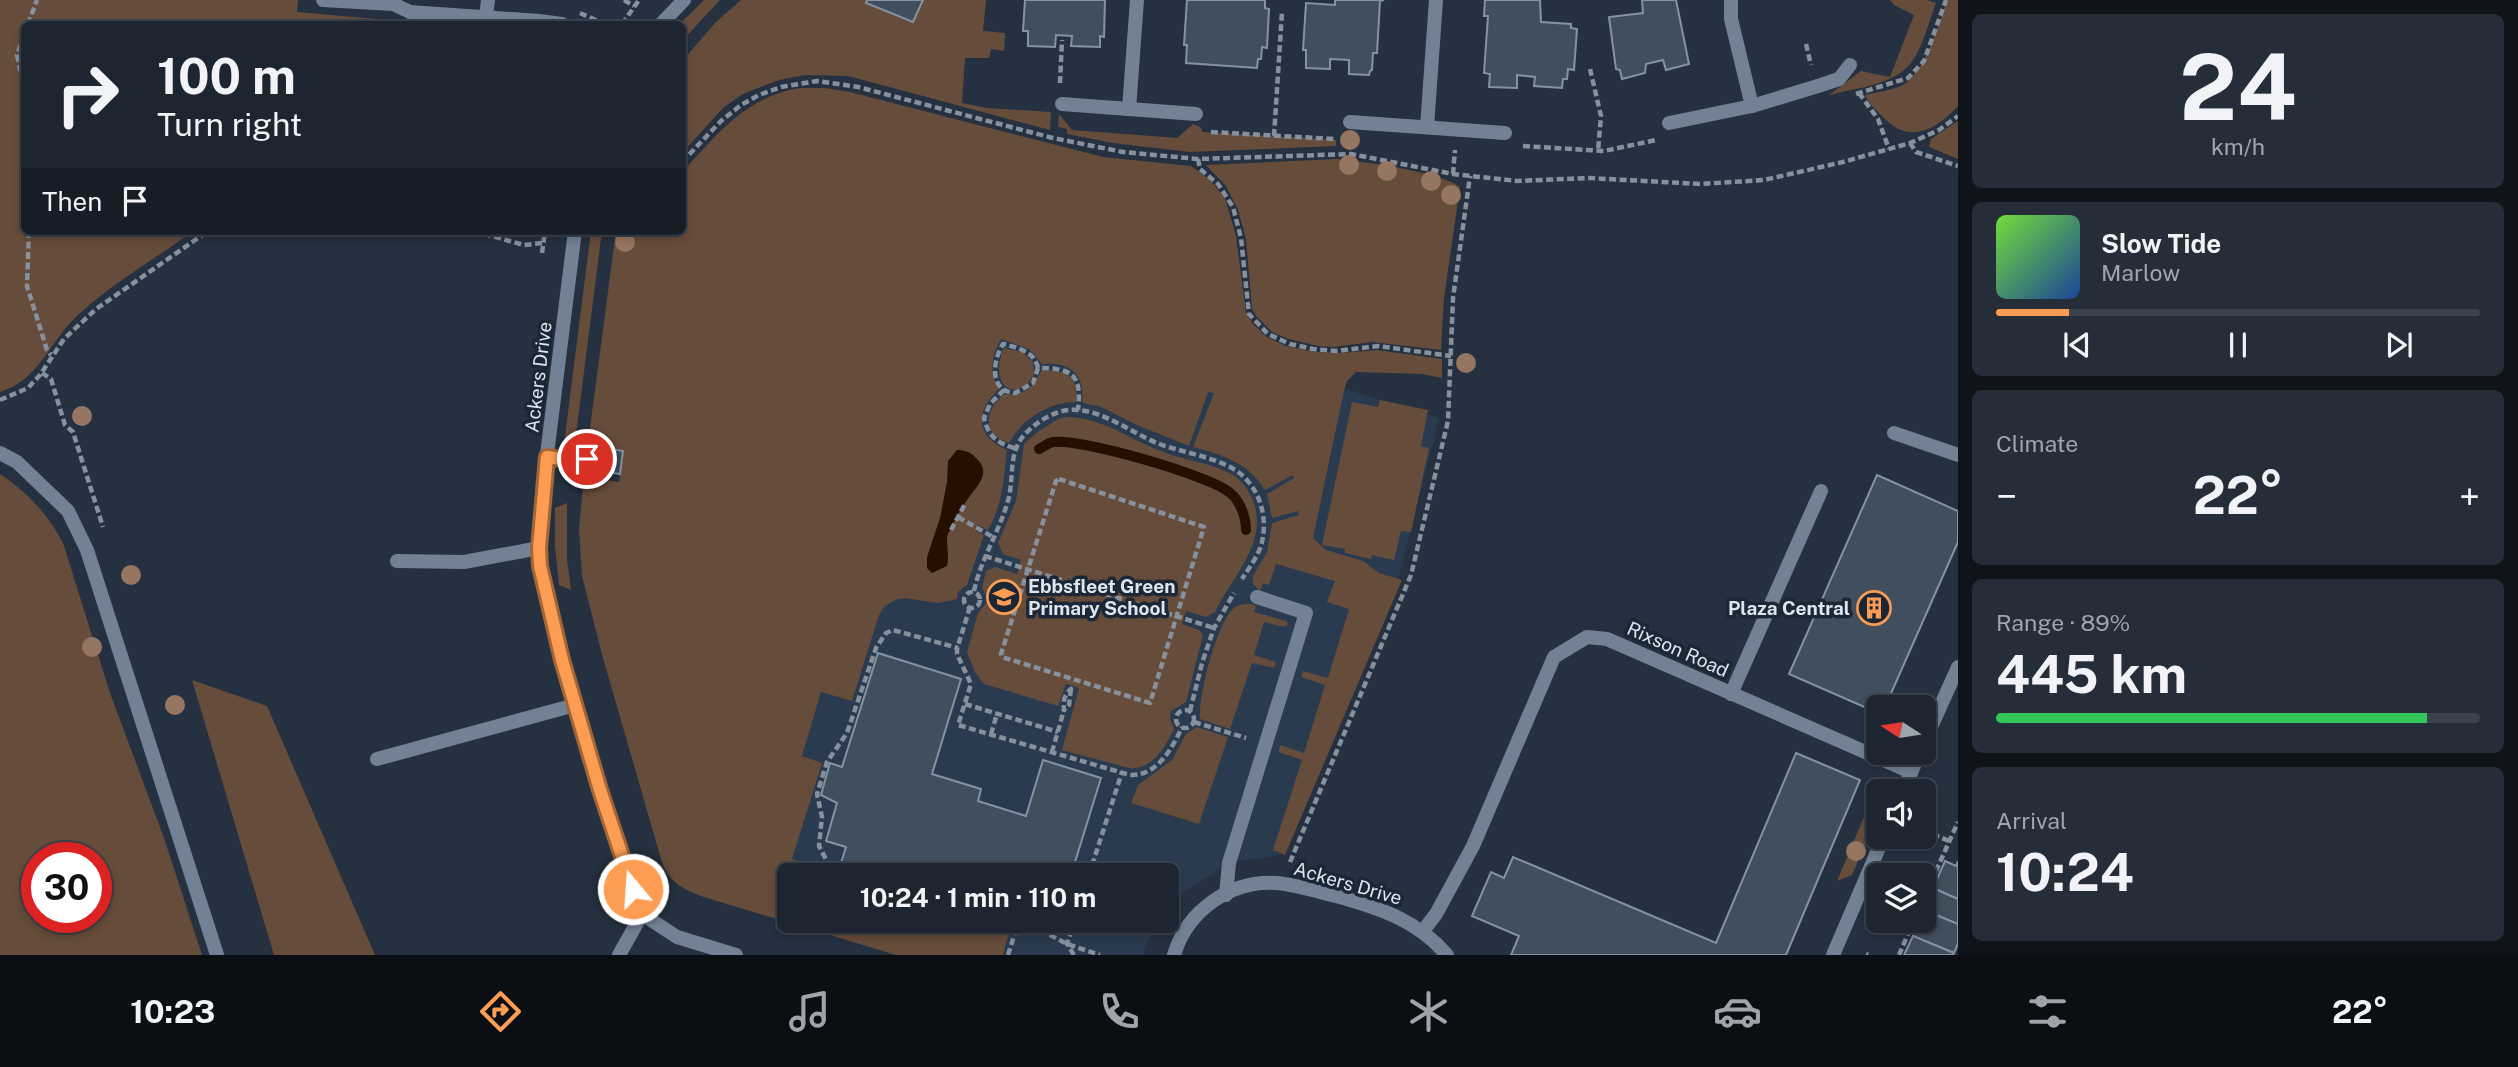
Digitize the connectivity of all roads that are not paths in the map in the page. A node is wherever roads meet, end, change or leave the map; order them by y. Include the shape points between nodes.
1 (323, 0) edge
2 (488, 0) edge
3 (684, 0) edge
4 (1136, 0) edge
5 (1436, 0) edge
6 (1731, 0) edge
7 (486, 17) junction
8 (529, 21) edge
9 (665, 21) edge
10 (1850, 65) dead end
11 (1062, 104) dead end
12 (1752, 106) junction
13 (1129, 109) junction
14 (1196, 114) dead end
15 (1350, 122) dead end
16 (1669, 123) dead end
17 (1427, 127) junction
18 (1508, 139) road end
19 (575, 235) edge
20 (1894, 433) dead end
21 (0, 453) edge
22 (1958, 455) edge
23 (547, 457) junction
24 (600, 460) dead end
25 (1821, 491) dead end
26 (539, 548) junction
27 (397, 561) dead end
28 (1257, 597) dead end
29 (1958, 667) edge
30 (1731, 694) junction
31 (575, 705) junction
32 (1936, 716) edge
33 (377, 759) dead end
34 (1914, 765) edge
35 (1911, 772) junction
36 (1908, 779) edge
37 (1878, 849) edge
38 (1226, 895) junction
39 (642, 914) junction
40 (1423, 931) junction
41 (217, 955) edge
42 (619, 955) edge
43 (736, 955) edge
44 (1174, 955) edge
45 (1447, 955) edge
46 (1833, 955) edge

1 - 7 street
2 - 7 street
3 - 9 street
4 - 13 street
5 - 17 street
6 - 12 street via 1731,19
7 - 8 street
10 - 12 street via 1839,79
11 - 13 street
12 - 16 street
13 - 14 street
15 - 17 street
17 - 18 street
19 - 23 street, Ackers Drive
20 - 22 street
21 - 41 street via 17,462 68,512 87,550
23 - 24 street
23 - 26 street, Ackers Drive
25 - 30 street
26 - 27 street via 464,562
26 - 31 street, Ackers Drive
28 - 38 street via 1306,613 1229,863
29 - 32 street
30 - 35 street, Rixson Road
30 - 40 street, Rixson Road via 1607,639 1587,638 1554,657 1473,846
31 - 33 street
31 - 39 street, Ackers Drive
34 - 35 street
35 - 36 street
37 - 46 street
38 - 40 street, Ackers Drive via 1260,884 1286,884 1382,910
38 - 44 street, Ackers Drive via 1194,917
39 - 42 street
39 - 43 street via 677,937
40 - 45 street, Ackers Drive

